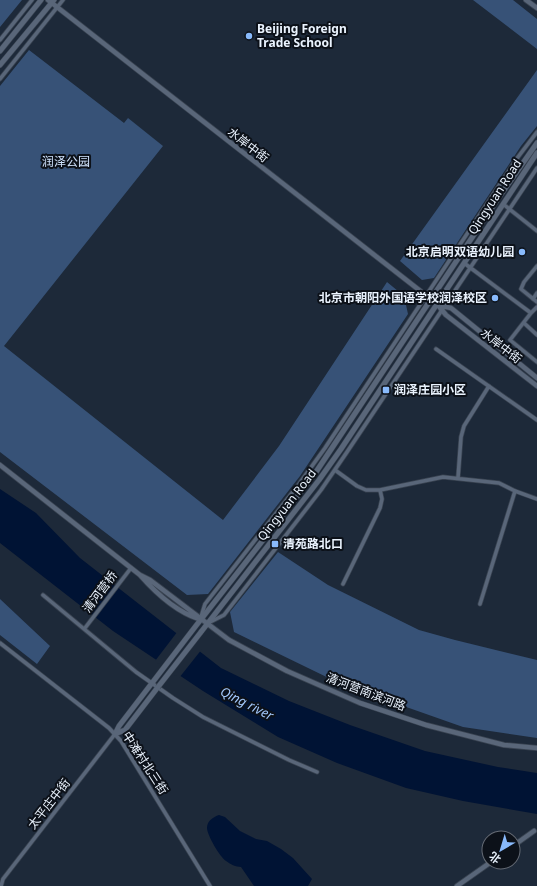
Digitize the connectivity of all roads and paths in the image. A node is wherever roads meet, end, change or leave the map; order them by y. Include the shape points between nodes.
1 (32, 0) edge
2 (41, 0) edge
3 (63, 0) edge
4 (526, 0) edge
5 (51, 1) edge
6 (57, 7) junction
7 (537, 8) edge
8 (0, 40) edge
9 (0, 51) edge
10 (0, 65) edge
11 (0, 79) edge
12 (537, 132) edge
13 (537, 143) edge
14 (537, 153) edge
15 (537, 168) edge
16 (503, 204) junction
17 (509, 209) junction
18 (537, 231) edge
19 (464, 263) junction
20 (537, 266) edge
21 (470, 268) junction
22 (537, 293) edge
23 (426, 296) junction
24 (533, 299) junction
25 (431, 300) junction
26 (537, 302) edge
27 (437, 304) junction
28 (537, 307) edge
29 (443, 308) junction
30 (531, 313) junction
31 (524, 323) junction
32 (537, 335) edge
33 (436, 349) dead end
34 (537, 362) edge
35 (537, 378) edge
36 (489, 386) junction
37 (537, 386) edge
38 (537, 420) edge
39 (0, 465) edge
40 (335, 470) junction
41 (458, 478) junction
42 (380, 490) junction
43 (515, 491) junction
44 (537, 499) edge
45 (131, 568) junction
46 (343, 584) dead end
47 (43, 595) dead end
48 (480, 604) dead end
49 (201, 619) junction
50 (207, 624) junction
51 (85, 628) junction
52 (0, 643) edge
53 (152, 683) junction
54 (115, 734) junction
55 (537, 748) edge
56 (317, 772) dead end
57 (534, 831) dead end
58 (521, 840) edge
59 (481, 869) edge
60 (2, 878) edge
61 (0, 886) edge
62 (210, 886) edge
63 (458, 886) edge

1 - 8 street
2 - 9 main road
3 - 6 street
4 - 7 street
5 - 6 street, 水岸中街
5 - 10 main road
6 - 11 street
6 - 23 street, 水岸中街
12 - 23 street
13 - 25 main road, Qingyuan Road
14 - 16 main road, Qingyuan Road
15 - 17 street
16 - 17 street
16 - 19 main road, Qingyuan Road
17 - 18 street
17 - 21 street
19 - 21 street
19 - 27 main road, Qingyuan Road
20 - 24 street via 521,289
21 - 29 street
21 - 30 street
22 - 24 street
23 - 25 street, 水岸中街
23 - 49 street via 325,448 205,604
24 - 26 street
25 - 27 street, 水岸中街
25 - 49 main road, Qingyuan Road via 314,474
27 - 29 street, 水岸中街
27 - 50 main road, Qingyuan Road via 319,480
28 - 30 street
29 - 35 street, 水岸中街 via 451,308
29 - 37 street, 水岸中街 via 446,316
29 - 40 street
30 - 31 street
31 - 32 street
31 - 34 street via 510,340
33 - 36 street
36 - 38 street
36 - 41 street via 464,426
39 - 45 street
40 - 42 street via 357,486 366,490
40 - 50 street via 224,615
41 - 42 street via 443,477
41 - 43 street via 499,483
42 - 46 street via 380,508
43 - 44 street
43 - 48 street
45 - 49 street
45 - 51 street, 清河营桥
47 - 51 street
49 - 50 street, 清河营南滨河路
49 - 53 main road, Qingyuan Road
50 - 54 main road, Qingyuan Road, bridge via 125,730
50 - 55 street, 清河营南滨河路 via 229,640 287,671 360,703 426,725 504,746
51 - 53 street
52 - 54 street, 中滩村北三街
53 - 54 main road, Qingyuan Road
53 - 56 street via 203,717
54 - 60 street, 太平庄中街
54 - 62 street, 中滩村北三街
57 - 58 street
59 - 63 street
60 - 61 street, 太平庄中街

